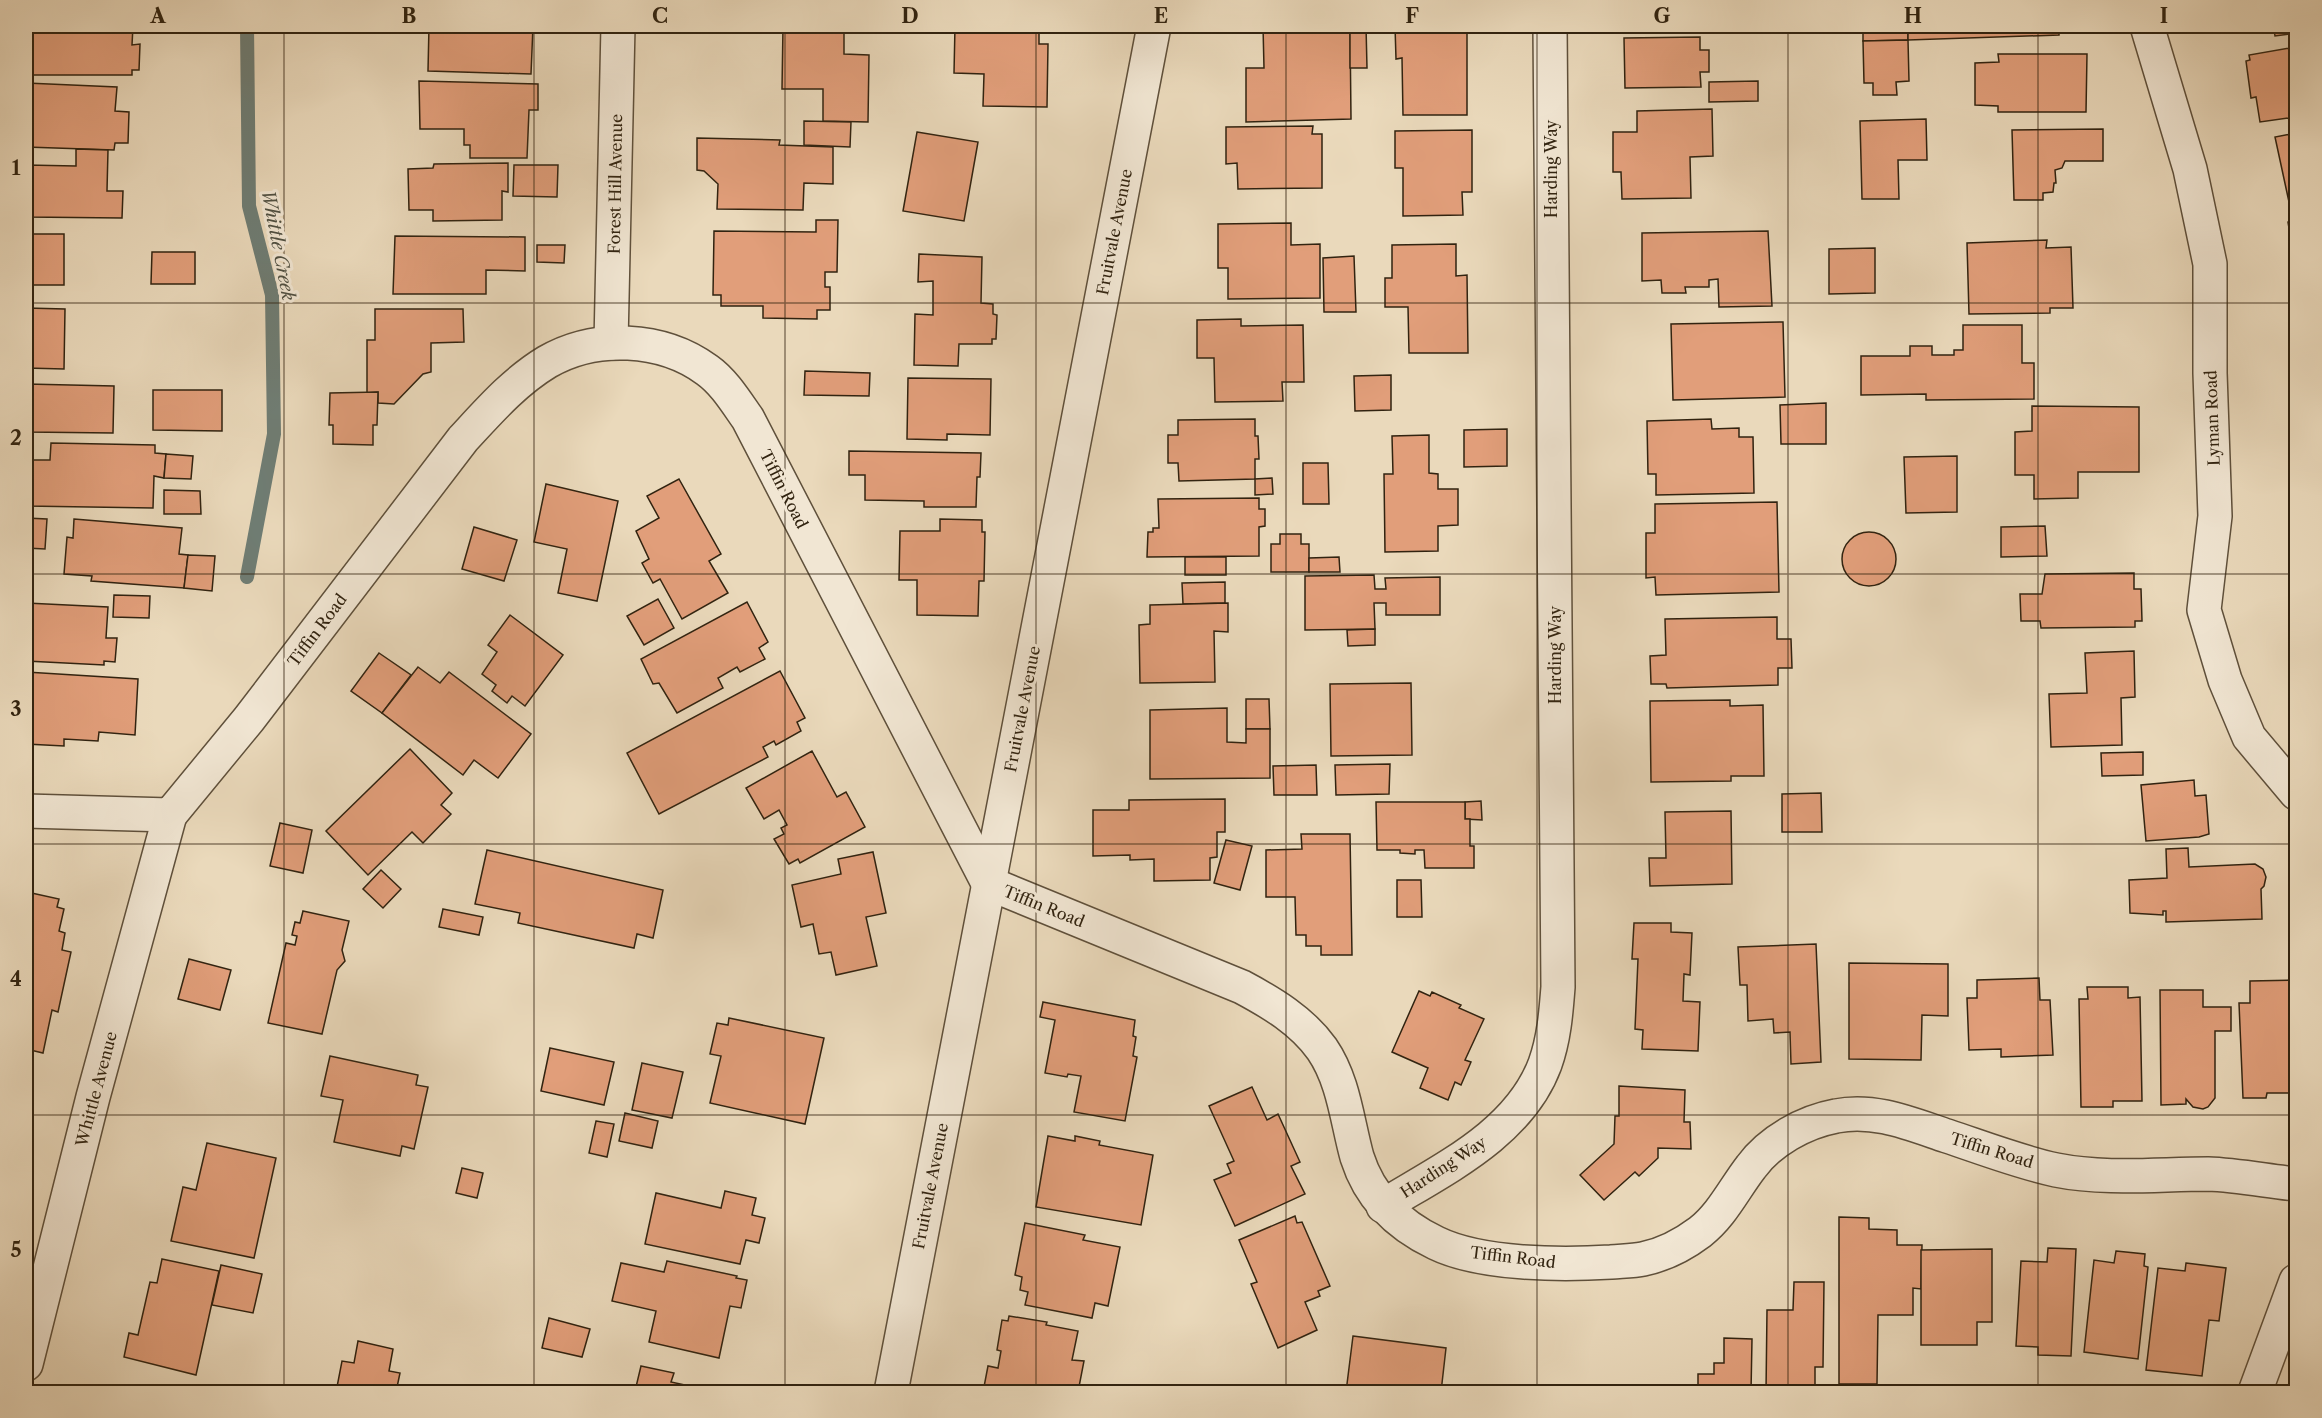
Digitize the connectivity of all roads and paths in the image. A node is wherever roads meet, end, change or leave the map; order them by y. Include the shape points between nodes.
1 (618, 26) edge
2 (1154, 26) edge
3 (1550, 26) edge
4 (2147, 26) edge
5 (611, 343) junction
6 (2296, 793) edge
7 (26, 811) edge
8 (170, 815) junction
9 (988, 883) junction
10 (2296, 1184) edge
11 (1383, 1206) junction
12 (2296, 1281) edge
13 (26, 1364) edge
14 (891, 1392) edge
15 (2255, 1392) edge

1 - 5 street, Forest Hill Avenue
2 - 9 street, Fruitvale Avenue
3 - 11 street, Harding Way via 1558,987 1555,1026 1544,1065 1527,1098 1502,1127 1472,1152
4 - 6 street, Lyman Road via 2190,169 2210,264 2216,516 2204,610 2225,680 2249,737
5 - 8 street, Tiffin Road via 578,349 549,362 493,406 463,439 249,719
5 - 9 street, Tiffin Road via 644,344 676,353 708,370 730,393 753,429
7 - 8 street
8 - 13 street, Whittle Avenue
9 - 11 street, Tiffin Road via 1242,987 1283,1011 1322,1049 1337,1077 1358,1158 1368,1184
9 - 14 street, Fruitvale Avenue
10 - 11 street, Tiffin Road via 2211,1174 2133,1176 2057,1170 1872,1114 1837,1115 1806,1125 1777,1141 1753,1164 1722,1210 1702,1231 1675,1247 1642,1259 1540,1263 1484,1257 1439,1245 1409,1228
12 - 15 street

